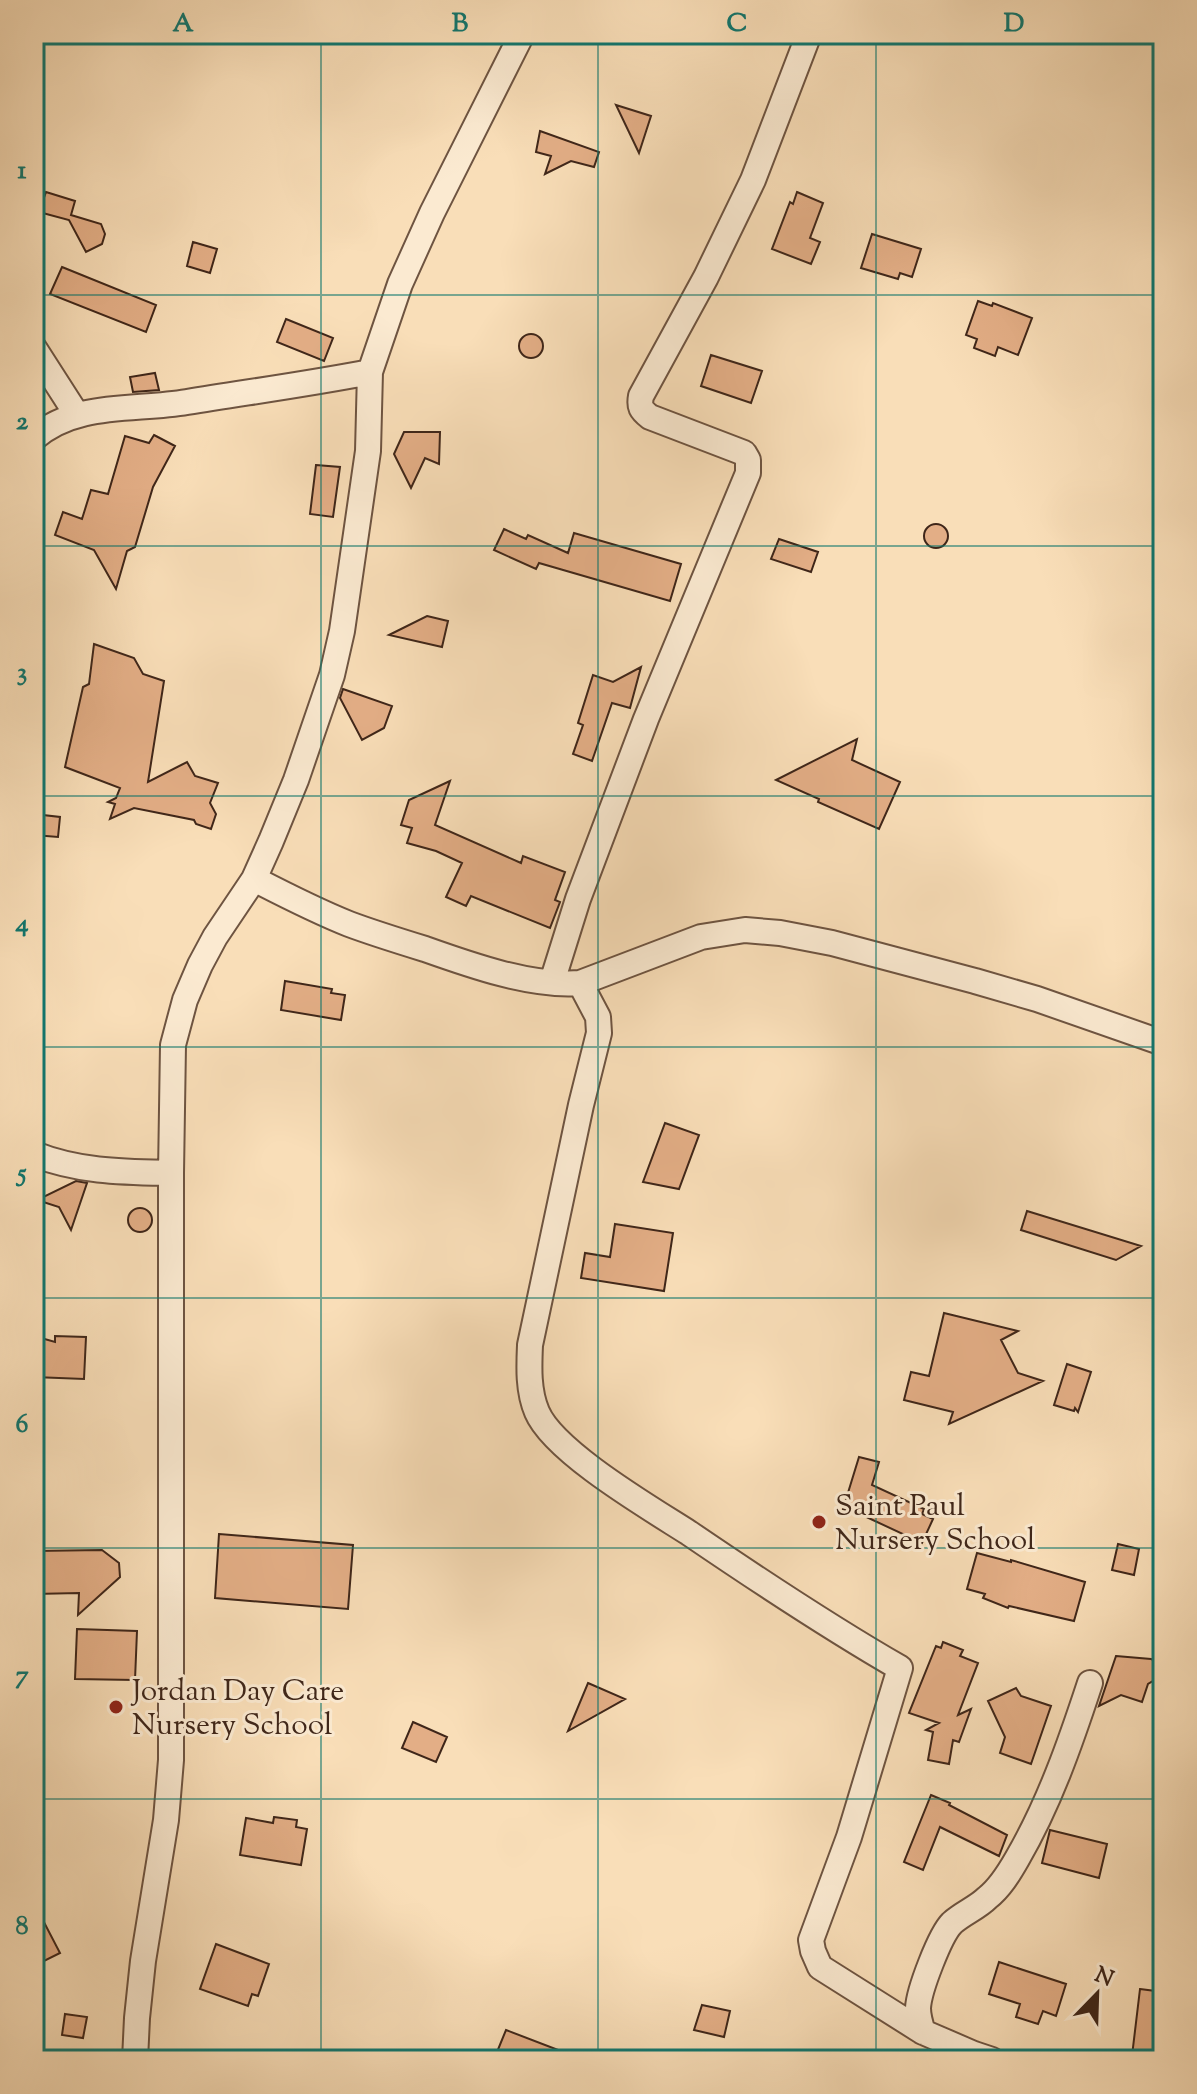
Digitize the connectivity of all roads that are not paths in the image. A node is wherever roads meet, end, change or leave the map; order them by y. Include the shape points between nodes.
1 (522, 34) edge
2 (809, 34) edge
3 (34, 348) edge
4 (370, 372) junction
5 (77, 415) junction
6 (34, 438) edge
7 (254, 879) junction
8 (552, 982) junction
9 (580, 983) junction
10 (1163, 1043) edge
11 (34, 1154) edge
12 (171, 1173) junction
13 (1090, 1683) dead end
14 (923, 2032) junction
15 (135, 2060) edge
16 (992, 2060) edge

1 - 4 street via 432,213
2 - 8 street via 753,180 641,396 639,405 650,417 744,453 748,473 646,719
3 - 5 street
4 - 5 street
4 - 7 street via 368,451 336,660 296,780
5 - 6 street
7 - 8 street via 351,925 462,962
7 - 12 street via 215,937 185,1000 173,1045
8 - 9 street
9 - 10 street via 701,937 769,932 975,981
9 - 14 street via 598,1017 599,1033 530,1345 529,1378 537,1412 553,1435 598,1472 791,1603 900,1668 849,1837 811,1940 820,1967
11 - 12 street via 84,1169
12 - 15 street via 171,1760
13 - 14 street via 1053,1787 1016,1860 986,1899 944,1934 919,1999
14 - 16 street

